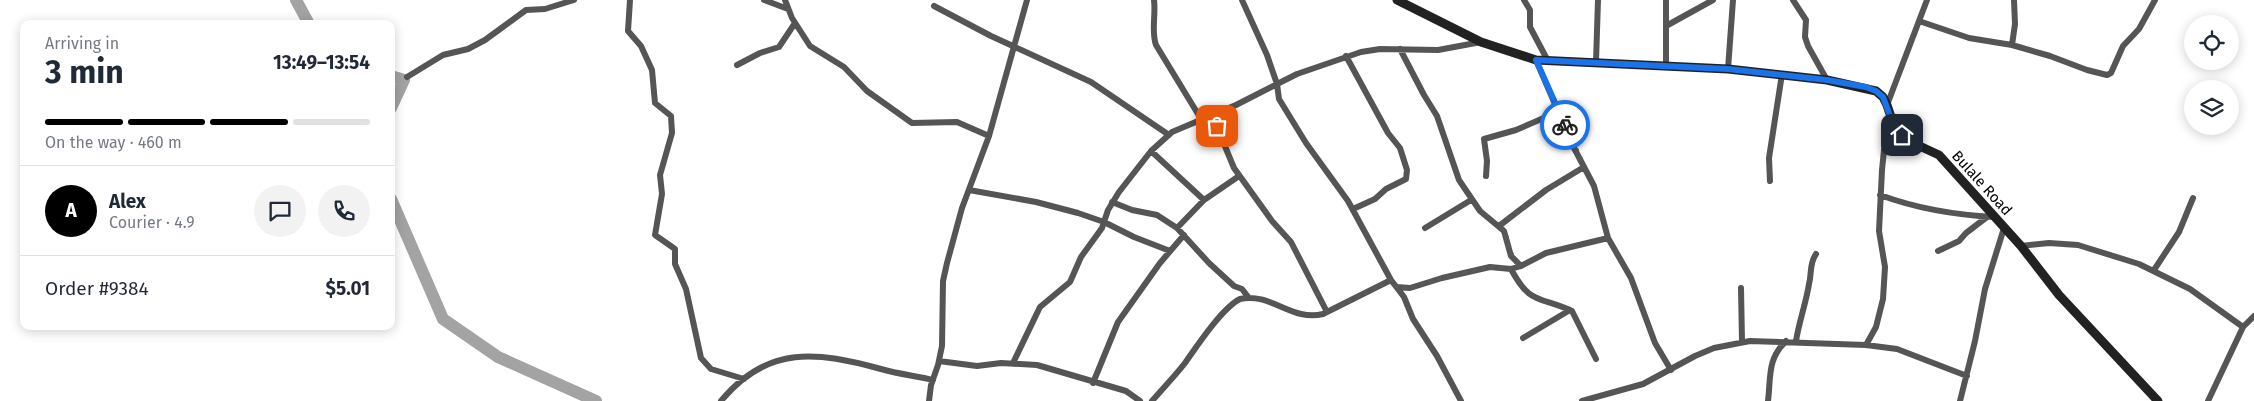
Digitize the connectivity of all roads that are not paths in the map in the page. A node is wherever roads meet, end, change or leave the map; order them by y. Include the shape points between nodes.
1 (574, 0) edge
2 (630, 0) edge
3 (764, 0) edge
4 (786, 0) edge
5 (1027, 0) edge
6 (1154, 0) edge
7 (1242, 0) edge
8 (1396, 0) edge
9 (1524, 0) edge
10 (1606, 0) edge
11 (1666, 0) edge
12 (1713, 0) edge
13 (1734, 0) edge
14 (1793, 0) edge
15 (1927, 0) edge
16 (2014, 0) edge
17 (2155, 0) edge
18 (1598, 2) edge
19 (934, 6) dead end
20 (788, 9) junction
21 (1919, 20) junction
22 (795, 23) junction
23 (1666, 26) junction
24 (1481, 42) junction
25 (2012, 45) junction
26 (1015, 46) junction
27 (1400, 49) junction
28 (1346, 56) junction
29 (1536, 60) junction
30 (1548, 61) junction
31 (1596, 62) junction
32 (737, 65) dead end
33 (1666, 66) junction
34 (1728, 69) junction
35 (1782, 74) junction
36 (406, 78) dead end
37 (1827, 80) junction
38 (1276, 84) junction
39 (1888, 105) junction
40 (1560, 111) junction
41 (1212, 114) junction
42 (1201, 119) junction
43 (1895, 129) junction
44 (1169, 135) junction
45 (989, 136) junction
46 (1151, 151) junction
47 (1584, 167) junction
48 (1239, 176) junction
49 (1486, 176) dead end
50 (1770, 181) dead end
51 (969, 190) junction
52 (1880, 195) junction
53 (2193, 198) dead end
54 (1204, 200) junction
55 (1471, 200) junction
56 (1112, 202) junction
57 (1353, 209) junction
58 (1991, 217) junction
59 (1104, 222) junction
60 (1499, 226) junction
61 (1177, 228) junction
62 (1425, 228) dead end
63 (2004, 228) junction
64 (1184, 235) junction
65 (1608, 238) junction
66 (2021, 246) junction
67 (1170, 251) junction
68 (1938, 251) dead end
69 (1816, 254) dead end
70 (1521, 266) junction
71 (1511, 269) junction
72 (2154, 270) junction
73 (1391, 280) junction
74 (1397, 287) junction
75 (1741, 288) dead end
76 (1249, 298) junction
77 (1570, 310) junction
78 (1327, 312) junction
79 (2254, 316) edge
80 (2243, 327) junction
81 (1523, 338) dead end
82 (1786, 341) junction
83 (1796, 341) junction
84 (1742, 342) junction
85 (1866, 345) junction
86 (1596, 358) dead end
87 (939, 362) junction
88 (1013, 363) junction
89 (1671, 370) junction
90 (1967, 376) junction
91 (744, 379) junction
92 (933, 380) junction
93 (1094, 383) junction
94 (721, 401) edge
95 (929, 401) edge
96 (1140, 401) edge
97 (1152, 401) edge
98 (1461, 401) edge
99 (1582, 401) edge
100 (1768, 401) edge
101 (1960, 401) edge
102 (2158, 401) edge
103 (2208, 401) edge

1 - 36 street via 526,10 485,40 468,49 443,55
2 - 91 street via 628,30 641,46 653,73 655,103 672,118 672,136 660,175 662,194 655,235 675,249 675,264 686,289 701,358 711,369
3 - 20 street
4 - 20 street
5 - 26 street
6 - 42 street via 1156,45
7 - 38 street via 1267,55
8 - 24 street
9 - 30 street via 1530,10 1533,34
10 - 18 street
11 - 23 street
12 - 23 street
13 - 34 street
14 - 37 street via 1806,20 1808,46
15 - 21 street
16 - 25 street
17 - 25 street via 2107,75
18 - 31 street
19 - 26 street
20 - 22 street
21 - 25 street via 1969,38
21 - 39 street
22 - 32 street via 779,47
22 - 45 street via 810,46 844,67 867,92 912,123 957,122
23 - 33 street
24 - 27 street via 1438,50
24 - 29 street
26 - 44 street via 1097,86
26 - 45 street
27 - 28 street via 1372,50
27 - 55 street via 1437,116 1456,175
28 - 38 street
28 - 57 street via 1388,133 1400,148 1407,174 1406,179
29 - 30 street
29 - 40 street
30 - 31 street
31 - 33 street
33 - 34 street
34 - 35 street
35 - 37 street
35 - 50 street via 1769,158
37 - 39 street via 1876,91
38 - 41 street
38 - 57 street via 1279,99 1290,118
39 - 43 street
40 - 47 street
40 - 49 street via 1516,130 1484,139
41 - 42 street
41 - 48 street
42 - 44 street
43 - 52 street via 1884,150
43 - 58 street, Bulale Road via 1913,143 1939,156
44 - 46 street
45 - 51 street
46 - 54 street
46 - 56 street
47 - 60 street via 1546,190
47 - 65 street via 1597,194
48 - 54 street
48 - 78 street via 1291,242
51 - 59 street via 1036,202
51 - 87 street via 944,276
52 - 58 street via 1910,206
52 - 85 street via 1879,231 1885,279 1879,317
53 - 72 street via 2179,232
54 - 61 street
55 - 60 street
55 - 62 street
56 - 59 street
56 - 61 street via 1157,215
57 - 73 street
58 - 63 street, Bulale Road
58 - 68 street via 1966,233 1960,241
59 - 67 street
59 - 88 street via 1100,233 1081,257 1070,282 1040,307
60 - 70 street via 1506,233 1511,256
61 - 64 street
63 - 66 street, Bulale Road
63 - 90 street via 1985,288
64 - 67 street
64 - 76 street
65 - 70 street via 1546,253
65 - 89 street via 1631,278 1655,343
66 - 72 street via 2049,243 2078,245
66 - 102 street, Bulale Road via 2059,295
67 - 93 street via 1118,322
69 - 83 street via 1811,263
70 - 71 street
71 - 74 street via 1490,267 1410,288
71 - 77 street via 1522,288 1532,297
72 - 80 street via 2190,289
73 - 74 street
73 - 78 street
74 - 98 street
75 - 84 street
76 - 78 street via 1266,300 1302,316 1318,316
76 - 97 street via 1240,299 1228,308
77 - 81 street
77 - 86 street
79 - 80 street
80 - 103 street
82 - 83 street
82 - 84 street
82 - 100 street via 1772,361
83 - 85 street
84 - 89 street via 1714,348
85 - 90 street via 1897,349
87 - 88 street via 983,366
87 - 92 street
88 - 93 street via 1037,365
89 - 99 street via 1643,384
90 - 101 street
91 - 92 street via 779,361 810,355 851,360
91 - 94 street
92 - 95 street
93 - 96 street via 1126,391

